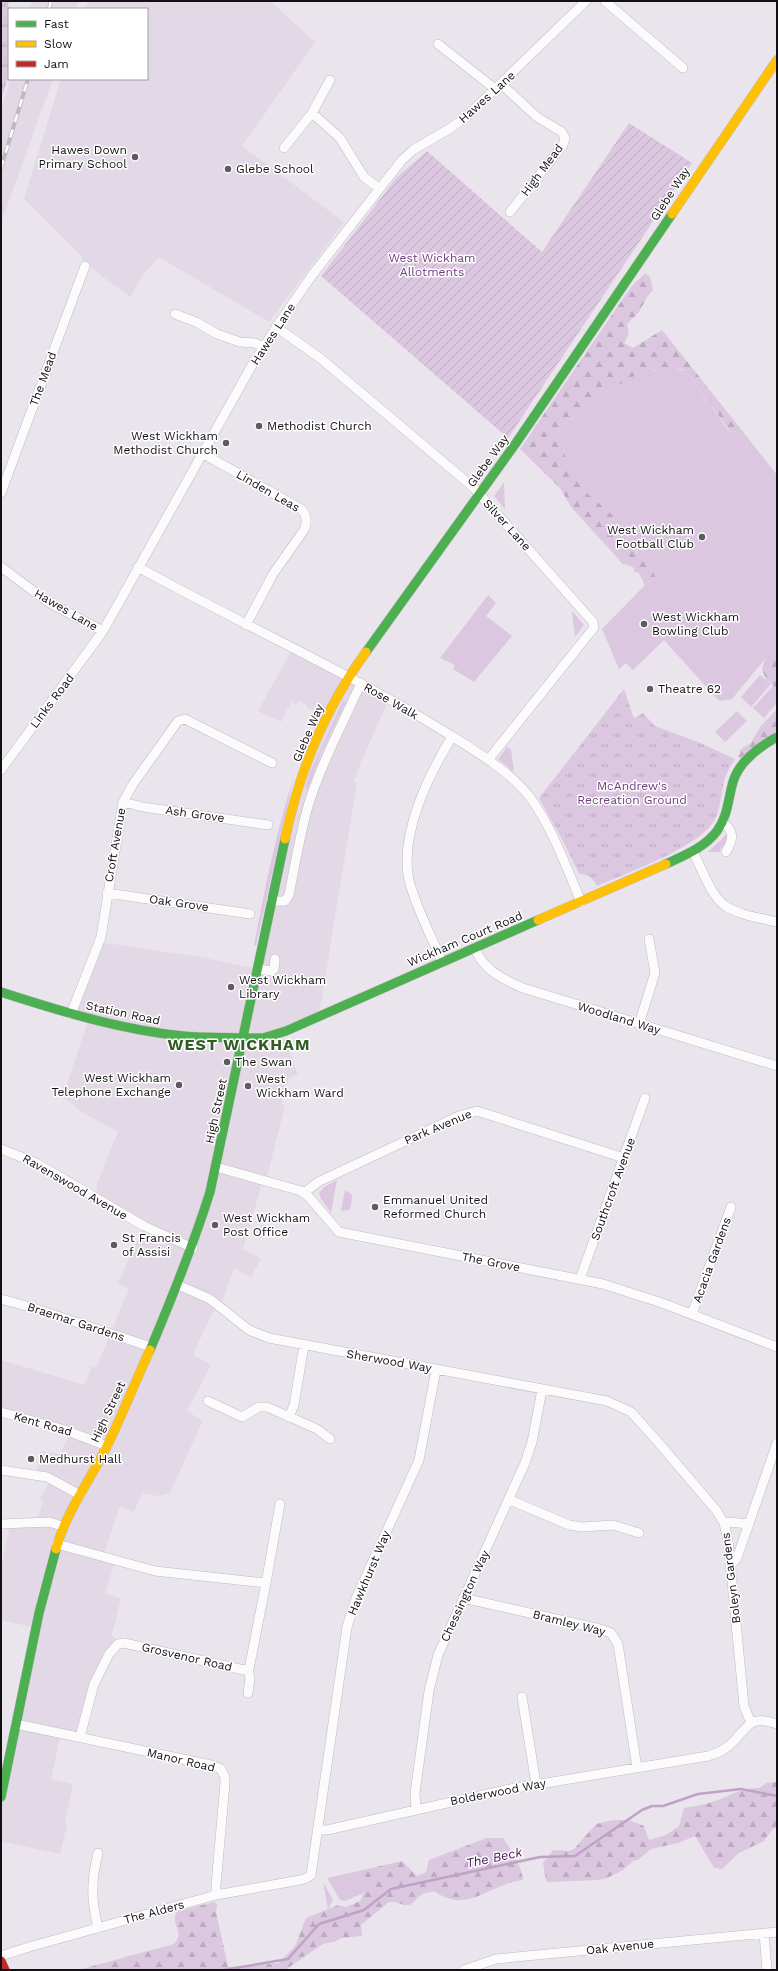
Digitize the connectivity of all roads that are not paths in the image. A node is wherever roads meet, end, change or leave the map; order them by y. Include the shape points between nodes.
1 (586, 1) edge
2 (605, 1) edge
3 (438, 44) dead end
4 (777, 60) edge
5 (683, 68) dead end
6 (330, 80) dead end
7 (498, 87) junction
8 (312, 113) junction
9 (284, 148) dead end
10 (378, 188) junction
11 (510, 212) dead end
12 (85, 266) dead end
13 (176, 314) dead end
14 (276, 327) junction
15 (264, 347) junction
16 (202, 453) junction
17 (1, 493) edge
18 (479, 494) junction
19 (1, 567) edge
20 (138, 567) junction
21 (246, 625) junction
22 (103, 631) junction
23 (349, 676) junction
24 (361, 684) junction
25 (777, 736) edge
26 (452, 737) junction
27 (488, 760) junction
28 (272, 763) dead end
29 (1, 770) edge
30 (123, 802) junction
31 (291, 812) junction
32 (306, 815) junction
33 (723, 823) junction
34 (268, 825) dead end
35 (693, 852) junction
36 (726, 852) dead end
37 (107, 893) junction
38 (271, 901) junction
39 (581, 902) junction
40 (250, 914) dead end
41 (777, 922) edge
42 (649, 939) dead end
43 (475, 948) junction
44 (275, 960) dead end
45 (442, 962) junction
46 (258, 969) junction
47 (1, 992) edge
48 (71, 1014) junction
49 (640, 1024) junction
50 (244, 1038) junction
51 (777, 1066) edge
52 (645, 1098) dead end
53 (1, 1149) edge
54 (624, 1158) junction
55 (216, 1167) junction
56 (304, 1193) junction
57 (731, 1207) dead end
58 (192, 1248) junction
59 (580, 1279) junction
60 (178, 1285) junction
61 (1, 1299) edge
62 (692, 1314) junction
63 (304, 1346) junction
64 (151, 1347) junction
65 (777, 1347) edge
66 (436, 1370) junction
67 (542, 1390) junction
68 (208, 1401) dead end
69 (615, 1404) joint
70 (1, 1412) edge
71 (289, 1417) junction
72 (330, 1439) dead end
73 (777, 1443) edge
74 (107, 1446) junction
75 (1, 1470) edge
76 (80, 1495) junction
77 (510, 1500) junction
78 (280, 1504) dead end
79 (724, 1523) junction
80 (1, 1524) edge
81 (749, 1524) junction
82 (62, 1526) junction
83 (639, 1534) dead end
84 (57, 1544) junction
85 (731, 1565) junction
86 (266, 1583) junction
87 (463, 1598) junction
88 (248, 1669) junction
89 (248, 1693) dead end
90 (522, 1697) dead end
91 (751, 1723) junction
92 (16, 1724) junction
93 (777, 1724) edge
94 (80, 1737) junction
95 (637, 1768) junction
96 (536, 1784) junction
97 (1, 1797) edge
98 (416, 1810) junction
99 (317, 1830) junction
100 (98, 1853) dead end
101 (309, 1877) joint
102 (216, 1895) junction
103 (98, 1928) junction
104 (777, 1932) edge
105 (764, 1933) junction
106 (1, 1956) edge
107 (1, 1961) edge
108 (5, 1970) edge
109 (466, 1970) edge
110 (767, 1970) edge

1 - 7 street, Hawes Lane
2 - 5 street
3 - 7 street
4 - 18 main road, Glebe Way
6 - 8 street
7 - 10 street, Hawes Lane via 458,124 407,155
7 - 11 street, High Mead via 537,117 562,132 565,138 563,145
8 - 9 street
8 - 10 street via 340,138 364,177
10 - 14 street, Hawes Lane
12 - 17 street, The Mead
13 - 15 street via 217,334 240,342 255,342
14 - 15 street, Hawes Lane
14 - 18 street, Silver Lane via 332,367
15 - 16 street, Hawes Lane
16 - 20 street, Hawes Lane
16 - 21 street, Linden Leas via 301,509 306,517 304,530 273,574
18 - 23 main road, Glebe Way
18 - 27 street, Silver Lane via 594,624 589,634
19 - 22 street, Hawes Lane via 56,607
20 - 21 street, Rose Walk
20 - 22 street, Hawes Lane
21 - 23 street, Rose Walk
22 - 29 street, Links Road
23 - 24 street, Rose Walk
23 - 31 main road, Glebe Way via 319,735
24 - 26 street, Rose Walk
24 - 32 street via 326,760
25 - 33 main road via 753,754 738,771 732,784
26 - 27 street, Rose Walk
26 - 45 street via 436,766 417,811 410,836 408,858 411,887
27 - 39 street, Rose Walk via 529,796 556,846
28 - 30 street, Croft Avenue via 185,719 180,719
30 - 34 street, Ash Grove
30 - 37 street, Croft Avenue
31 - 32 street
31 - 38 main road, Glebe Way
32 - 38 street via 289,895 285,901
33 - 35 main road, Wickham Court Road via 709,841
33 - 36 street via 732,832
35 - 39 main road, Wickham Court Road
35 - 41 street via 715,894 725,906
37 - 40 street, Oak Grove
37 - 48 street, Croft Avenue via 99,942
38 - 46 main road, Glebe Way
39 - 43 main road, Wickham Court Road
42 - 49 street via 655,973
43 - 45 main road, Wickham Court Road
43 - 49 street, Woodland Way via 484,964 510,982
44 - 46 street via 271,971
45 - 50 main road, Wickham Court Road via 286,1031 263,1038
46 - 50 main road, Glebe Way
47 - 48 main road, Station Road
48 - 50 main road, Station Road via 160,1033
49 - 51 street, Woodland Way
50 - 55 main road, High Street
52 - 54 street, Southcroft Avenue
53 - 58 street, Ravenswood Avenue via 39,1165 144,1226
54 - 56 street, Park Avenue via 477,1111 457,1117 318,1182
54 - 59 street, Southcroft Avenue
55 - 56 street, The Grove
55 - 58 main road, High Street
56 - 59 street, The Grove via 339,1232
57 - 62 street, Acacia Gardens
58 - 60 main road, High Street
59 - 62 street, The Grove via 630,1292
60 - 63 street, Sherwood Way via 210,1299 255,1333
60 - 64 main road, High Street
61 - 64 street, Braemar Gardens
62 - 65 street, The Grove
63 - 66 street, Sherwood Way
63 - 71 street via 294,1405
64 - 74 main road, High Street
66 - 67 street, Sherwood Way
66 - 99 street, Hawkhurst Way via 419,1460 357,1596 347,1628
67 - 69 street, Sherwood Way
67 - 77 street, Chessington Way via 530,1450
68 - 71 street via 242,1417 263,1407
69 - 79 street, Boleyn Gardens via 636,1416 711,1504
70 - 74 street, Kent Road via 65,1430
71 - 72 street via 318,1429
73 - 81 street
74 - 76 main road, High Street
75 - 76 street via 46,1477
76 - 82 main road, High Street
77 - 83 street via 569,1525 613,1525
77 - 87 street, Chessington Way
78 - 86 street, Grosvenor Road
79 - 81 street
79 - 85 street, Boleyn Gardens
80 - 82 street via 49,1522
81 - 85 street via 736,1561
82 - 84 main road, High Street
84 - 86 street via 155,1571
84 - 92 main road, High Street via 39,1613
85 - 91 street, Boleyn Gardens via 743,1698
86 - 88 street, Grosvenor Road
87 - 95 street, Bramley Way via 600,1629 614,1636 618,1644
87 - 98 street, Chessington Way via 445,1637 432,1677 415,1793
88 - 89 street
88 - 94 street, Grosvenor Road via 242,1670 118,1644 109,1654 94,1684
90 - 96 street
91 - 93 street via 759,1720
91 - 95 street, Bolderwood Way via 726,1748 714,1754
92 - 94 street, Manor Road
92 - 97 main road, High Street
94 - 102 street, Manor Road via 221,1769 225,1783
95 - 96 street, Bolderwood Way
96 - 98 street, Bolderwood Way
98 - 99 street, Bolderwood Way
99 - 101 street, Hawkhurst Way
100 - 103 street via 91,1890
101 - 102 street, The Alders
102 - 103 street, The Alders
103 - 106 street, The Alders
104 - 105 street, Oak Avenue
105 - 109 street, Oak Avenue via 496,1959
105 - 110 street
107 - 108 main road

